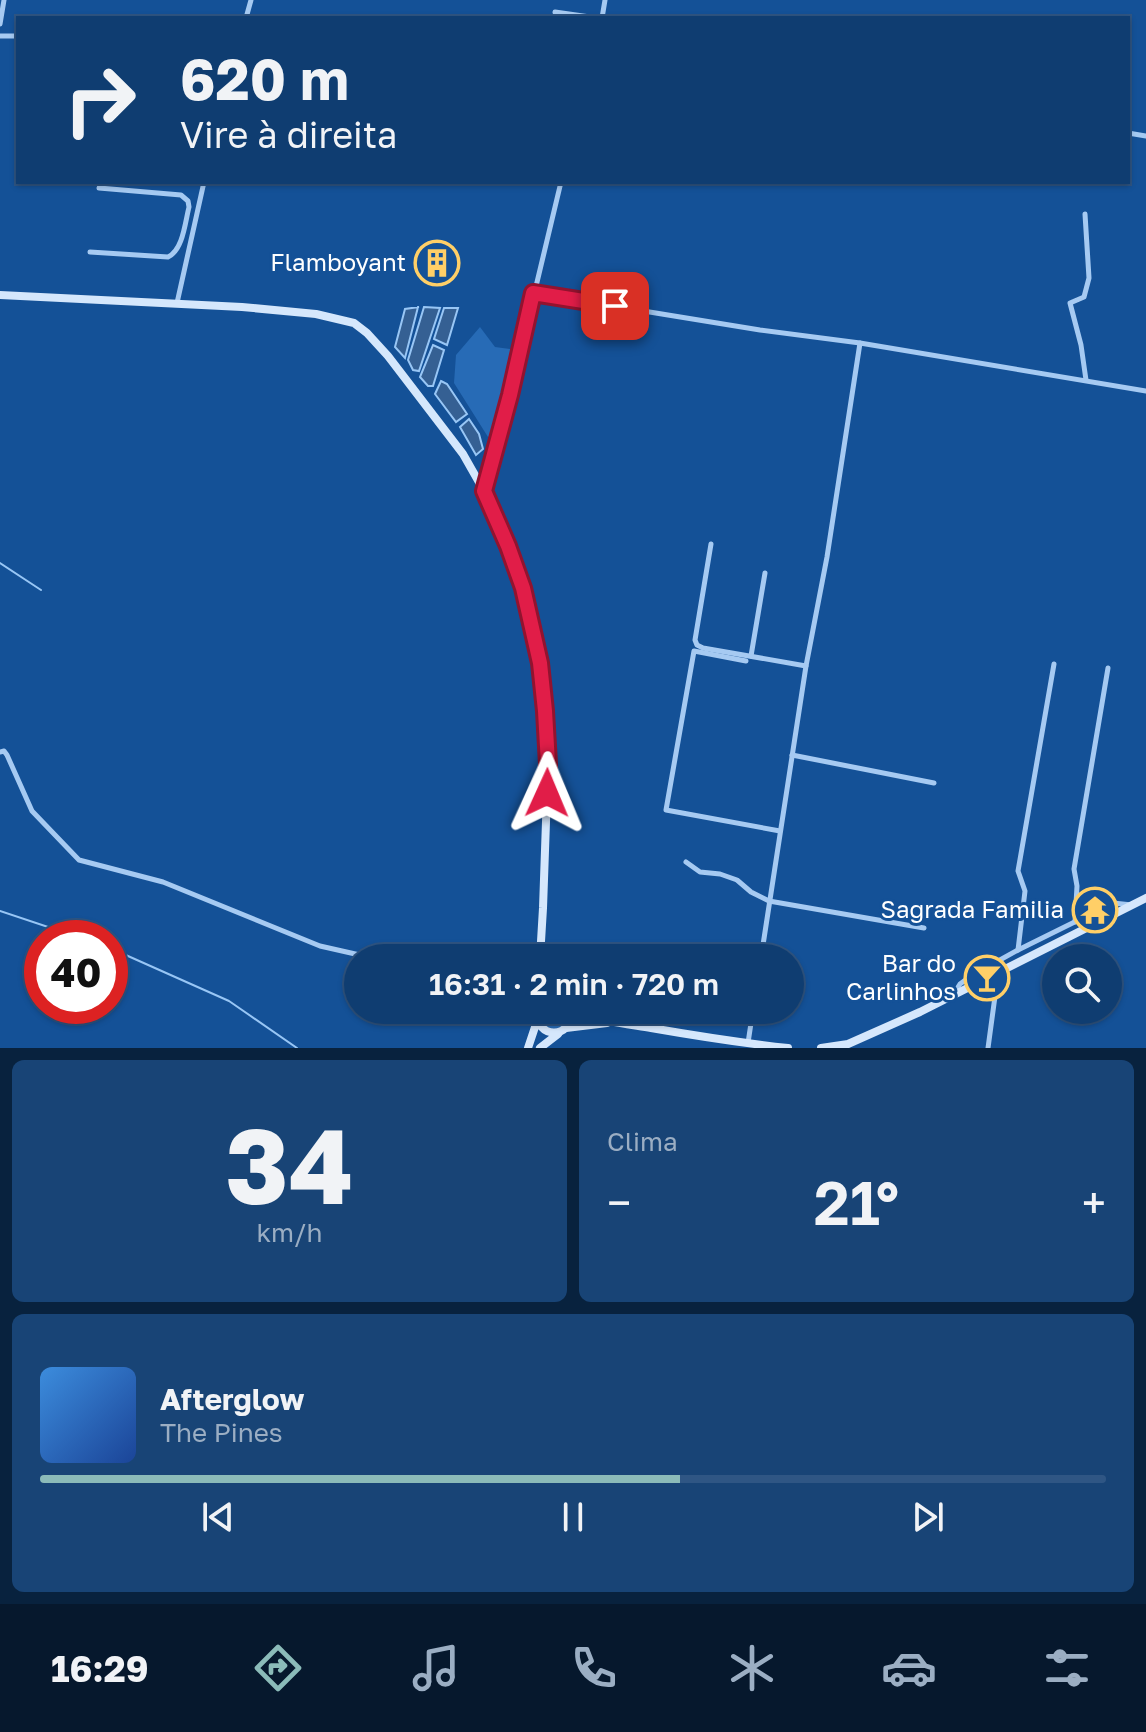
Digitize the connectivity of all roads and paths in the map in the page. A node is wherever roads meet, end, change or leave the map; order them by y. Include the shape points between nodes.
1 (4, 0) edge
2 (555, 12) dead end
3 (585, 16) edge
4 (0, 24) edge
5 (204, 184) edge
6 (560, 184) edge
7 (99, 188) dead end
8 (1085, 214) dead end
9 (184, 226) junction
10 (194, 228) junction
11 (90, 252) dead end
12 (533, 293) junction
13 (0, 295) edge
14 (176, 304) junction
15 (860, 343) junction
16 (1086, 380) junction
17 (1146, 391) edge
18 (484, 491) junction
19 (711, 544) dead end
20 (765, 573) dead end
21 (749, 659) junction
22 (1054, 664) dead end
23 (806, 666) junction
24 (1108, 668) dead end
25 (0, 752) edge
26 (792, 755) junction
27 (934, 783) dead end
28 (780, 831) junction
29 (686, 862) dead end
30 (1146, 898) edge
31 (769, 901) junction
32 (1133, 905) junction
33 (1075, 922) junction
34 (924, 928) dead end
35 (541, 944) edge
36 (763, 944) edge
37 (1018, 950) junction
38 (344, 951) edge
39 (992, 976) junction
40 (951, 998) junction
41 (536, 1024) edge
42 (540, 1024) edge
43 (567, 1024) edge
44 (609, 1024) edge
45 (622, 1024) edge
46 (751, 1024) edge
47 (564, 1030) junction
48 (748, 1044) junction
49 (528, 1048) edge
50 (540, 1048) edge
51 (788, 1048) edge
52 (821, 1048) edge
53 (988, 1048) edge

1 - 4 street
2 - 3 street
5 - 10 street
6 - 12 street
7 - 9 street via 181,195 189,207
8 - 16 street via 1089,278 1084,297 1070,303
9 - 10 street
9 - 11 street via 178,248 168,257
10 - 14 street
12 - 15 street
12 - 18 street
13 - 14 street
14 - 18 street via 316,314 360,327 435,416
15 - 16 street
15 - 23 street
16 - 17 street
18 - 35 street via 523,588 540,663 548,764
19 - 21 street via 695,642
20 - 21 street
21 - 23 street
21 - 28 street via 694,651 666,810
22 - 37 street via 1018,871 1025,891
23 - 26 street
24 - 33 street via 1074,869
25 - 38 street via 7,755 32,811 79,860 163,882
26 - 27 street
26 - 28 street
28 - 31 street
29 - 31 street via 700,872 737,880
30 - 32 street
31 - 34 street
31 - 36 street
32 - 33 street via 1113,903
32 - 39 street
33 - 37 street
37 - 40 street via 971,976
39 - 40 street
39 - 53 street via 996,989
40 - 52 street via 848,1044
41 - 49 street
42 - 47 street via 549,1032
43 - 47 street
44 - 47 street
45 - 48 street
46 - 48 street
47 - 50 street
48 - 51 street

